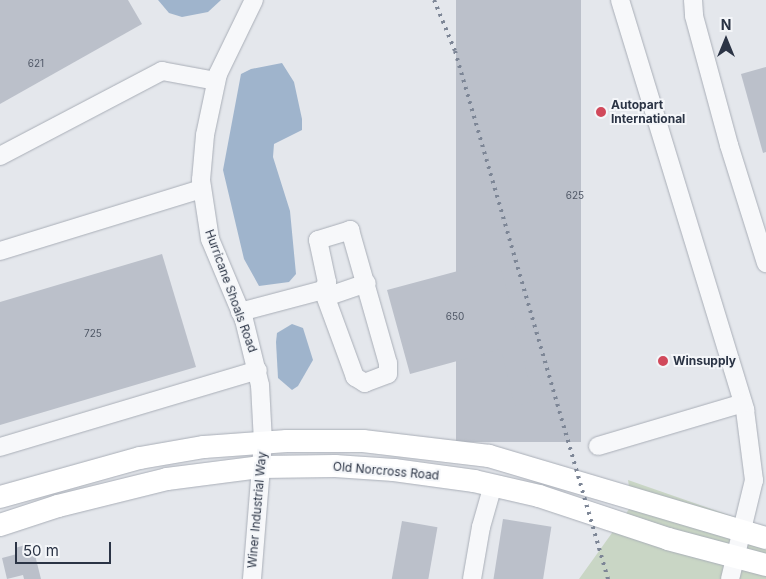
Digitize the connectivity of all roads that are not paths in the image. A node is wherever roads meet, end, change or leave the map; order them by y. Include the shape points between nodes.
1 (254, 0) edge
2 (620, 0) edge
3 (693, 0) edge
4 (216, 81) junction
5 (0, 156) edge
6 (202, 188) junction
7 (0, 251) edge
8 (766, 263) edge
9 (367, 283) junction
10 (324, 294) junction
11 (240, 312) junction
12 (258, 370) junction
13 (743, 404) junction
14 (263, 442) junction
15 (598, 446) dead end
16 (0, 447) edge
17 (261, 467) junction
18 (493, 485) junction
19 (0, 497) edge
20 (0, 525) edge
21 (743, 533) junction
22 (766, 538) edge
23 (766, 564) edge
24 (732, 568) edge
25 (252, 579) edge
26 (472, 579) edge

1 - 4 street, Hurricane Shoals Road
2 - 13 street
3 - 8 street via 694,16 729,145
4 - 5 street via 162,71
4 - 6 street, Hurricane Shoals Road via 202,156
6 - 7 street
6 - 11 street, Hurricane Shoals Road via 210,238
9 - 10 street
9 - 10 street via 353,233 346,230 318,240 328,282
9 - 10 street via 390,372 365,383 355,377
10 - 11 street
11 - 12 street, Hurricane Shoals Road
12 - 14 street, Hurricane Shoals Road
12 - 16 street
13 - 15 street
13 - 21 street via 754,480
14 - 17 street, Winer Industrial Way
14 - 19 main road via 140,458
14 - 21 main road via 363,441 489,456
17 - 18 main road, Old Norcross Road via 335,466 394,470
17 - 20 main road, Old Norcross Road via 158,480
17 - 25 street, Winer Industrial Way
18 - 24 main road, Old Norcross Road via 539,496
18 - 26 street via 481,527
21 - 22 main road
21 - 24 street
23 - 24 main road, Old Norcross Road

